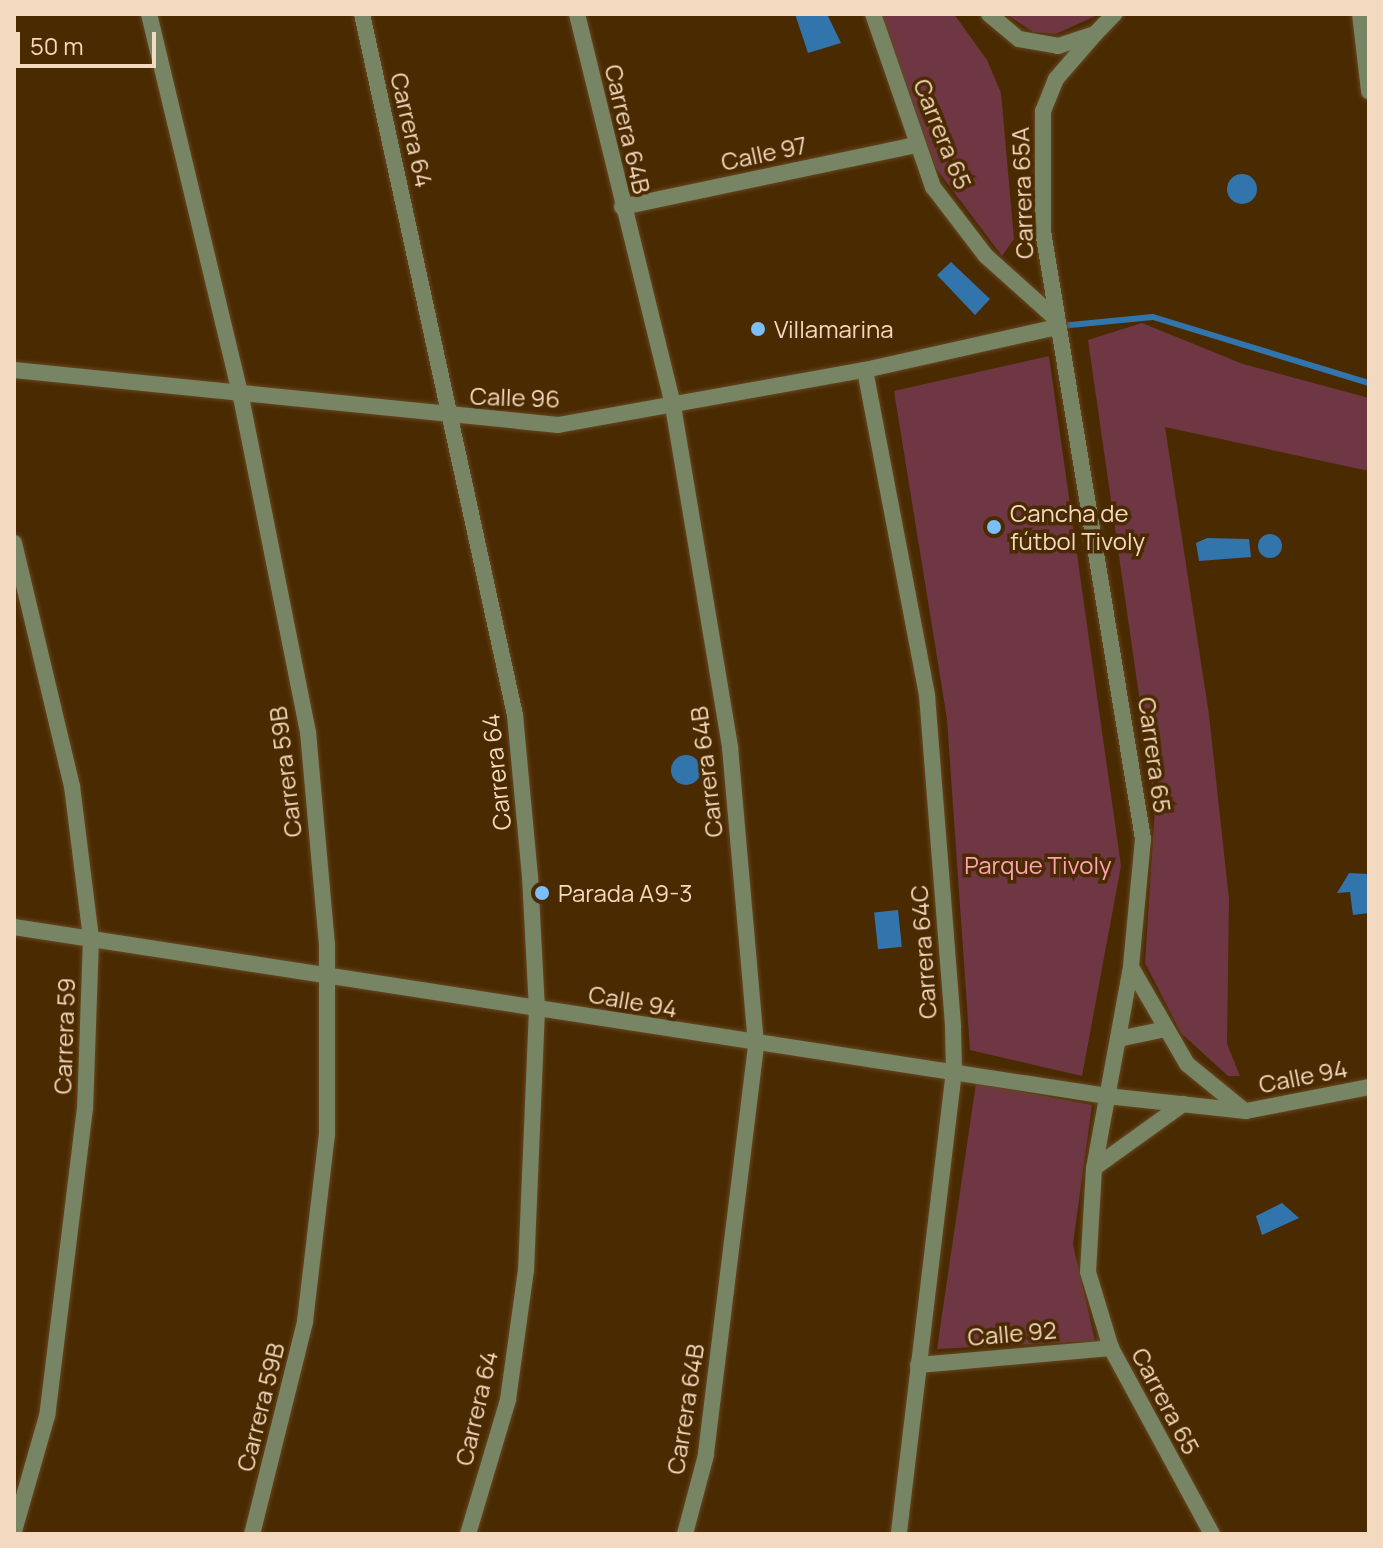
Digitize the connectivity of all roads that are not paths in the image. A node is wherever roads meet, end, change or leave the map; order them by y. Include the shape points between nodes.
1 (149, 14) edge
2 (362, 14) edge
3 (577, 14) edge
4 (873, 14) edge
5 (989, 14) edge
6 (1126, 14) edge
7 (1360, 14) edge
8 (1112, 18) edge
9 (1095, 34) junction
10 (1369, 91) edge
11 (915, 145) junction
12 (622, 207) junction
13 (1056, 322) junction
14 (14, 370) edge
15 (865, 370) junction
16 (241, 397) junction
17 (673, 406) junction
18 (453, 420) junction
19 (14, 543) edge
20 (14, 927) edge
21 (91, 939) junction
22 (1131, 967) junction
23 (327, 977) junction
24 (537, 1009) junction
25 (1166, 1029) junction
26 (1118, 1039) junction
27 (756, 1046) junction
28 (954, 1071) junction
29 (1369, 1087) edge
30 (1107, 1096) junction
31 (1184, 1104) junction
32 (1246, 1111) junction
33 (1094, 1168) junction
34 (1111, 1348) junction
35 (918, 1365) junction
36 (14, 1531) edge
37 (252, 1534) edge
38 (468, 1534) edge
39 (685, 1534) edge
40 (899, 1534) edge
41 (1212, 1534) edge

1 - 16 street, Carrera 59B
2 - 18 street, Carrera 64
3 - 12 street, Carrera 64B
4 - 11 street, Carrera 65
5 - 9 street via 1038,45
6 - 8 street, Carrera 65A
7 - 10 street
8 - 9 street, Carrera 65A
9 - 13 street, Carrera 65A via 1056,79 1043,111 1043,231
11 - 12 street, Calle 97
11 - 13 street, Carrera 65 via 954,219
12 - 17 street, Carrera 64B
13 - 15 street, Calle 96
13 - 22 street, Carrera 65 via 1140,791
14 - 16 street, Calle 96
15 - 17 street, Calle 96
15 - 28 street, Carrera 64C via 927,695
16 - 18 street, Calle 96
16 - 23 street, Carrera 59B via 308,732
17 - 18 street, Calle 96 via 558,425
17 - 27 street, Carrera 64B via 730,747
18 - 24 street, Carrera 64 via 515,715
19 - 21 street, Carrera 59 via 72,786
20 - 21 street, Calle 94
21 - 23 street, Calle 94
21 - 36 street, Carrera 59 via 85,1108 47,1416
22 - 25 street, Calle 94
22 - 26 street, Carrera 65
23 - 24 street, Calle 94
23 - 37 street, Carrera 59B via 327,1134 305,1322
24 - 27 street, Calle 94
24 - 38 street, Carrera 64 via 526,1270 508,1400
25 - 26 street
25 - 32 street, Calle 94 via 1200,1080
26 - 30 street, Carrera 65
27 - 28 street, Calle 94
27 - 39 street, Carrera 64B via 706,1455
28 - 30 street, Calle 94
28 - 35 street, Carrera 64C
29 - 32 street, Calle 94
30 - 31 street, Calle 94
30 - 33 street, Carrera 65
31 - 32 street, Calle 94
31 - 33 street
33 - 34 street, Carrera 65 via 1088,1272
34 - 35 street, Calle 92
34 - 41 street, Carrera 65
35 - 40 street, Carrera 64C

